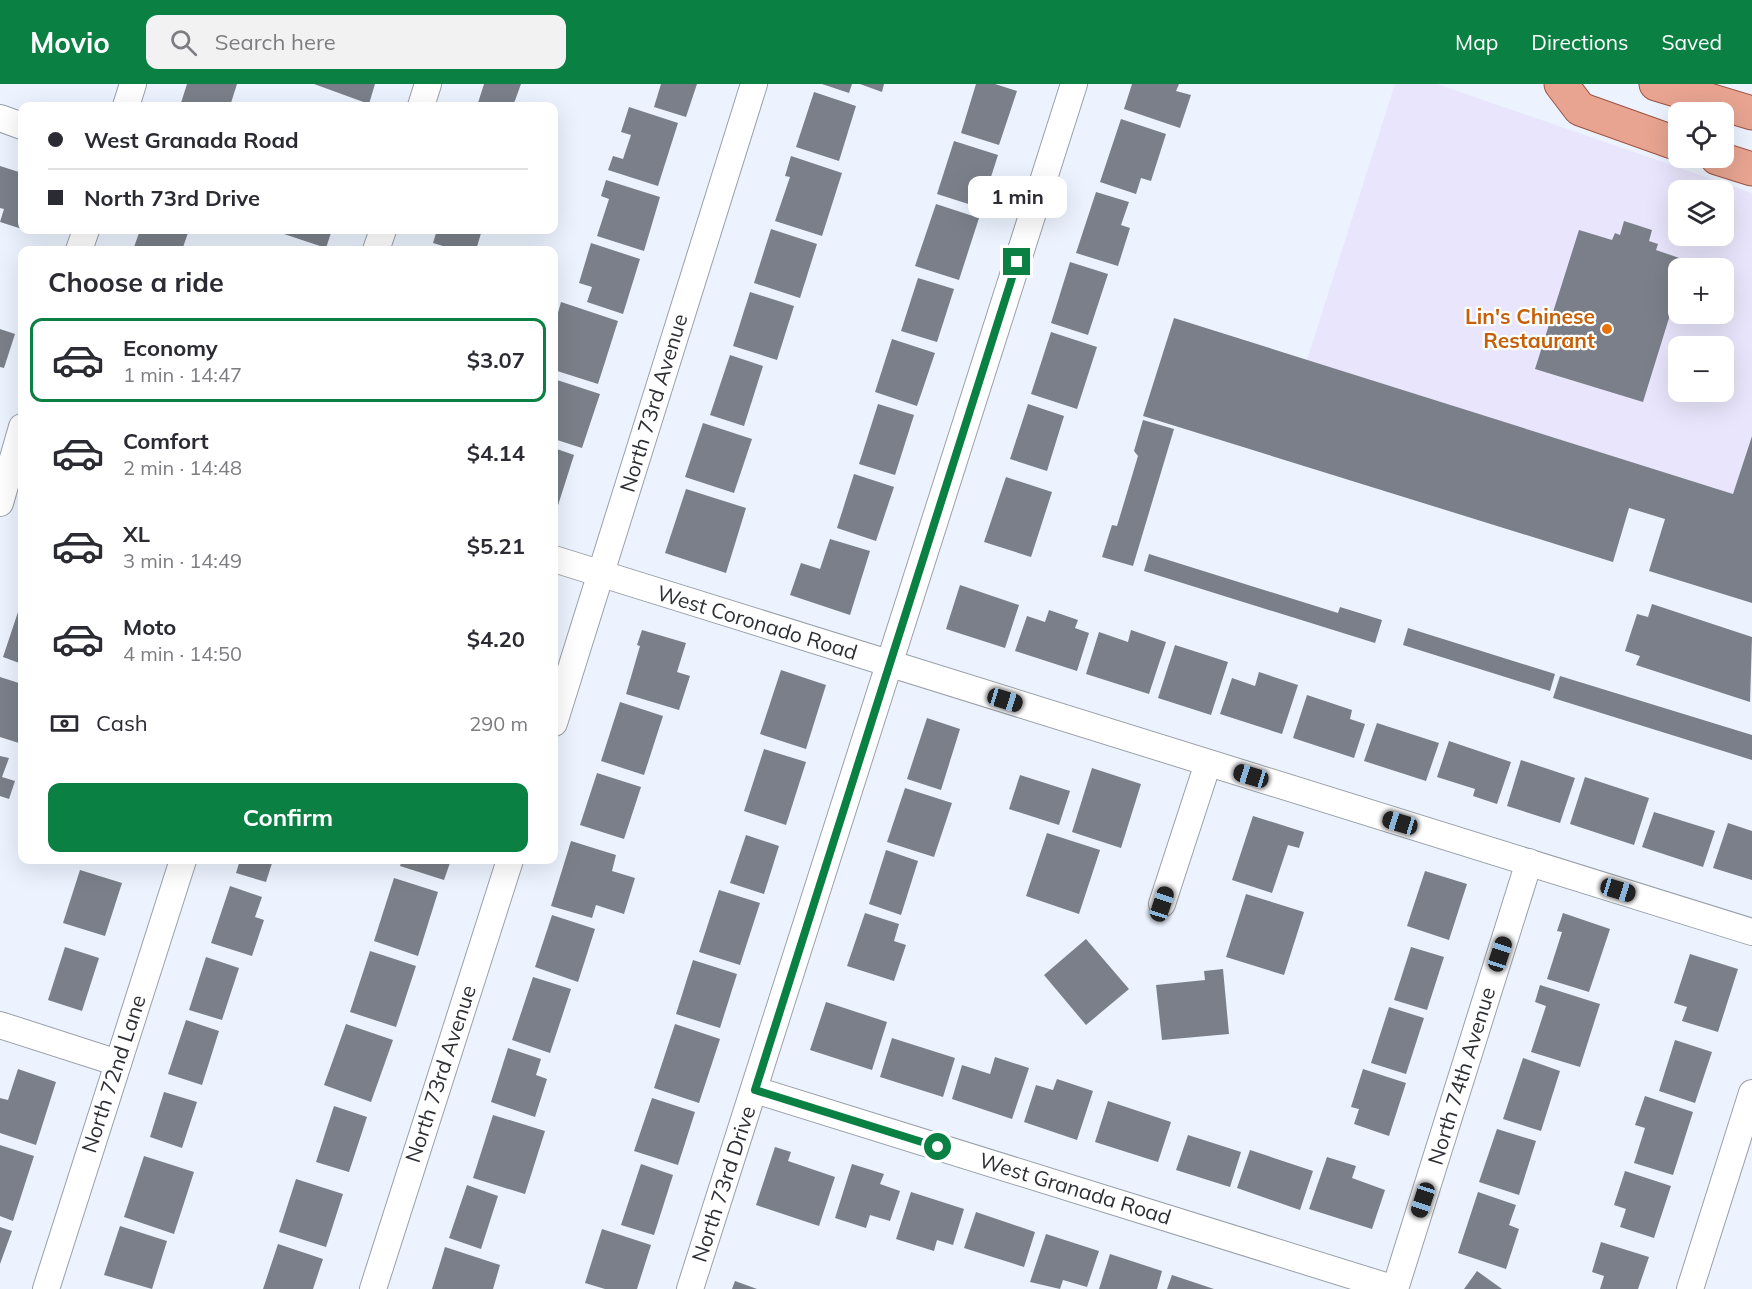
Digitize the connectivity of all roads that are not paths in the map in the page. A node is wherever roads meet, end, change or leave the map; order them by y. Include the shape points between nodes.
1 (133, 84) edge
2 (428, 84) edge
3 (754, 84) edge
4 (1074, 84) edge
5 (1561, 84) edge
6 (1656, 84) edge
7 (127, 102) edge
8 (422, 102) edge
9 (1752, 113) edge
10 (0, 118) edge
11 (18, 125) edge
12 (1668, 140) edge
13 (1734, 163) edge
14 (1752, 169) edge
15 (14, 430) edge
16 (0, 503) edge
17 (558, 560) edge
18 (602, 574) junction
19 (888, 663) junction
20 (558, 711) edge
21 (1208, 763) junction
22 (1529, 862) junction
23 (182, 864) edge
24 (509, 864) edge
25 (1162, 904) dead end
26 (1752, 932) edge
27 (0, 1025) edge
28 (118, 1063) junction
29 (755, 1090) junction
30 (1752, 1093) edge
31 (46, 1289) edge
32 (373, 1289) edge
33 (690, 1289) edge
34 (1395, 1289) edge
35 (1690, 1289) edge

1 - 7 street
2 - 8 street
3 - 18 street, North 73rd Avenue
4 - 19 street, North 73rd Drive
5 - 12 main road via 1580,109
6 - 9 main road
10 - 11 street
13 - 14 main road
15 - 16 street
17 - 18 street, West Coronado Road
18 - 19 street, West Coronado Road
18 - 20 street, North 73rd Avenue
19 - 21 street, West Coronado Road
19 - 29 street, North 73rd Drive
21 - 22 street, West Coronado Road
21 - 25 street
22 - 26 street, West Coronado Road
22 - 34 street, North 74th Avenue
23 - 28 street, North 72nd Lane
24 - 32 street, North 73rd Avenue
27 - 28 street
28 - 31 street, North 72nd Lane
29 - 33 street, North 73rd Drive
29 - 34 street, West Granada Road
30 - 35 street

